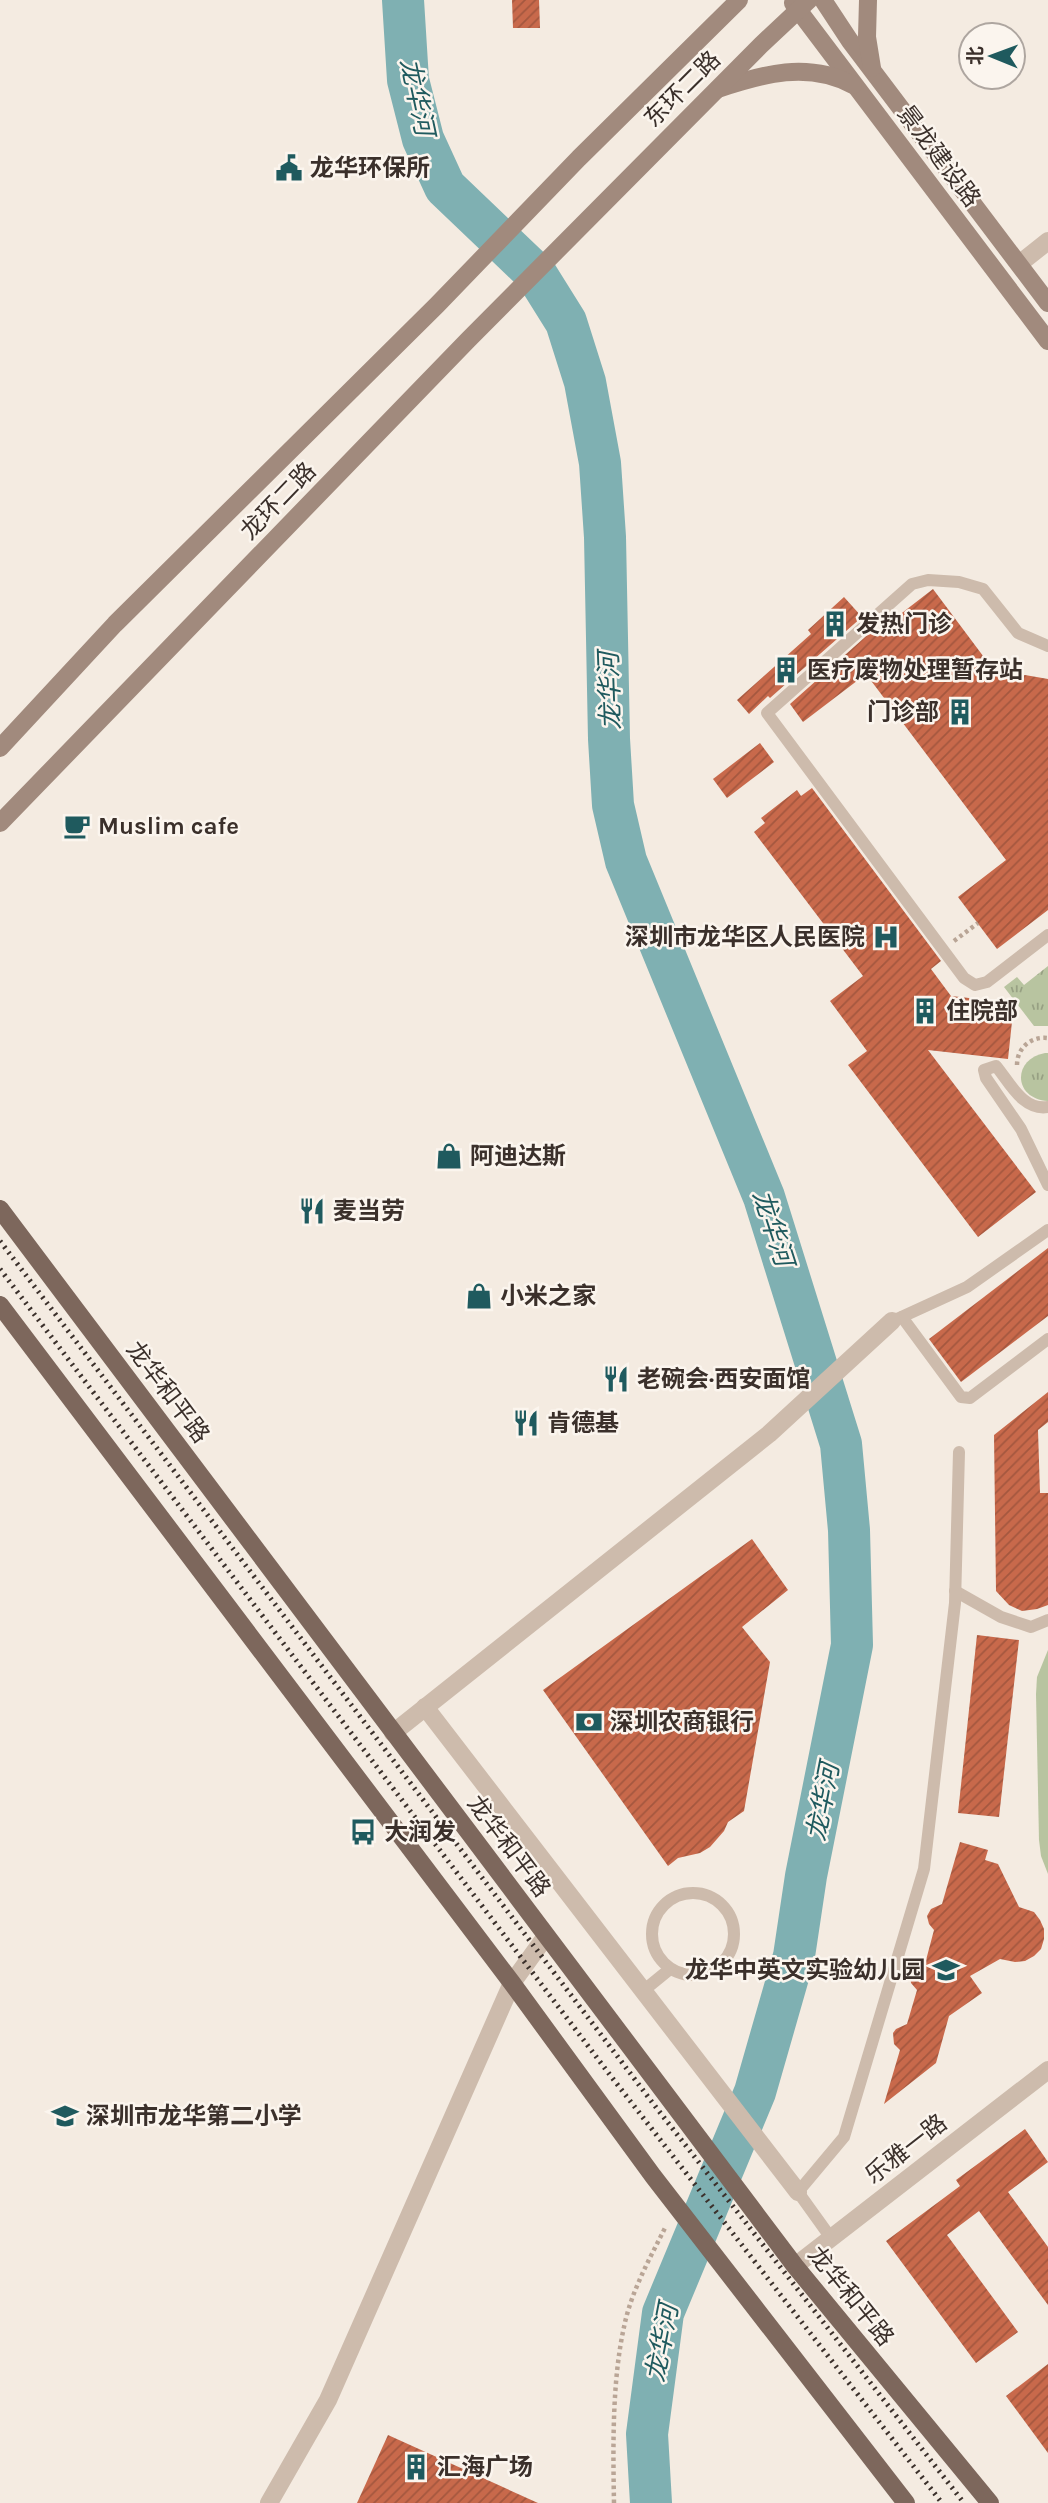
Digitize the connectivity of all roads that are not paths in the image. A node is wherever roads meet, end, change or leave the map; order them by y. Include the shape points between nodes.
1 (739, 0) edge
2 (823, 0) edge
3 (869, 0) edge
4 (799, 3) edge
5 (873, 71) junction
6 (857, 87) junction
7 (715, 91) junction
8 (558, 181) joint
9 (592, 214) joint
10 (1048, 242) edge
11 (1019, 264) junction
12 (1048, 303) edge
13 (1048, 341) edge
14 (1048, 646) edge
15 (0, 748) edge
16 (0, 823) edge
17 (1048, 935) edge
18 (1048, 1107) edge
19 (1048, 1185) edge
20 (0, 1209) edge
21 (1048, 1230) edge
22 (0, 1305) edge
23 (897, 1319) junction
24 (1048, 1339) edge
25 (959, 1452) dead end
26 (955, 1591) junction
27 (1048, 1620) edge
28 (425, 1707) junction
29 (393, 1733) junction
30 (546, 1936) junction
31 (670, 1969) junction
32 (512, 1983) junction
33 (643, 1991) junction
34 (1048, 2070) edge
35 (798, 2192) junction
36 (831, 2238) junction
37 (794, 2266) junction
38 (268, 2503) edge
39 (906, 2503) edge
40 (990, 2503) edge

1 - 8 main road, 东环二路
2 - 5 main road, 景龙建设路
3 - 5 main road via 867,37
4 - 6 main road, 景龙建设路
4 - 7 main road, 东环二路
5 - 11 main road, 景龙建设路
6 - 7 main road via 803,71 768,74
6 - 13 main road, 景龙建设路
7 - 9 main road, 东环二路
8 - 15 main road, 龙环二路 via 115,624
9 - 16 main road, 龙环二路
10 - 11 street
11 - 12 main road, 景龙建设路
14 - 17 lane via 1018,633 984,589 928,580 912,584 767,713 964,978 975,985 987,982
18 - 19 lane via 1037,1109 1025,1102 996,1066 984,1070 1021,1129
20 - 29 main road, 龙华和平路
21 - 23 lane via 967,1287
22 - 32 main road
23 - 24 lane via 961,1397 970,1398
23 - 28 street via 769,1434
25 - 26 lane
26 - 27 lane via 1001,1617 1031,1627
26 - 35 lane via 924,1869 844,2137
28 - 29 street
28 - 33 street
29 - 30 main road, 龙华和平路
30 - 32 street
30 - 37 main road, 龙华和平路
31 - 31 lane via 691,1976 725,1961 735,1938 734,1925 721,1903 689,1892 660,1909 652,1941
31 - 33 lane
32 - 38 street via 328,2400
32 - 39 main road via 653,2176
33 - 35 street
34 - 36 street, 乐雅一路
35 - 36 lane
36 - 37 street, 乐雅一路
37 - 40 main road, 龙华和平路

